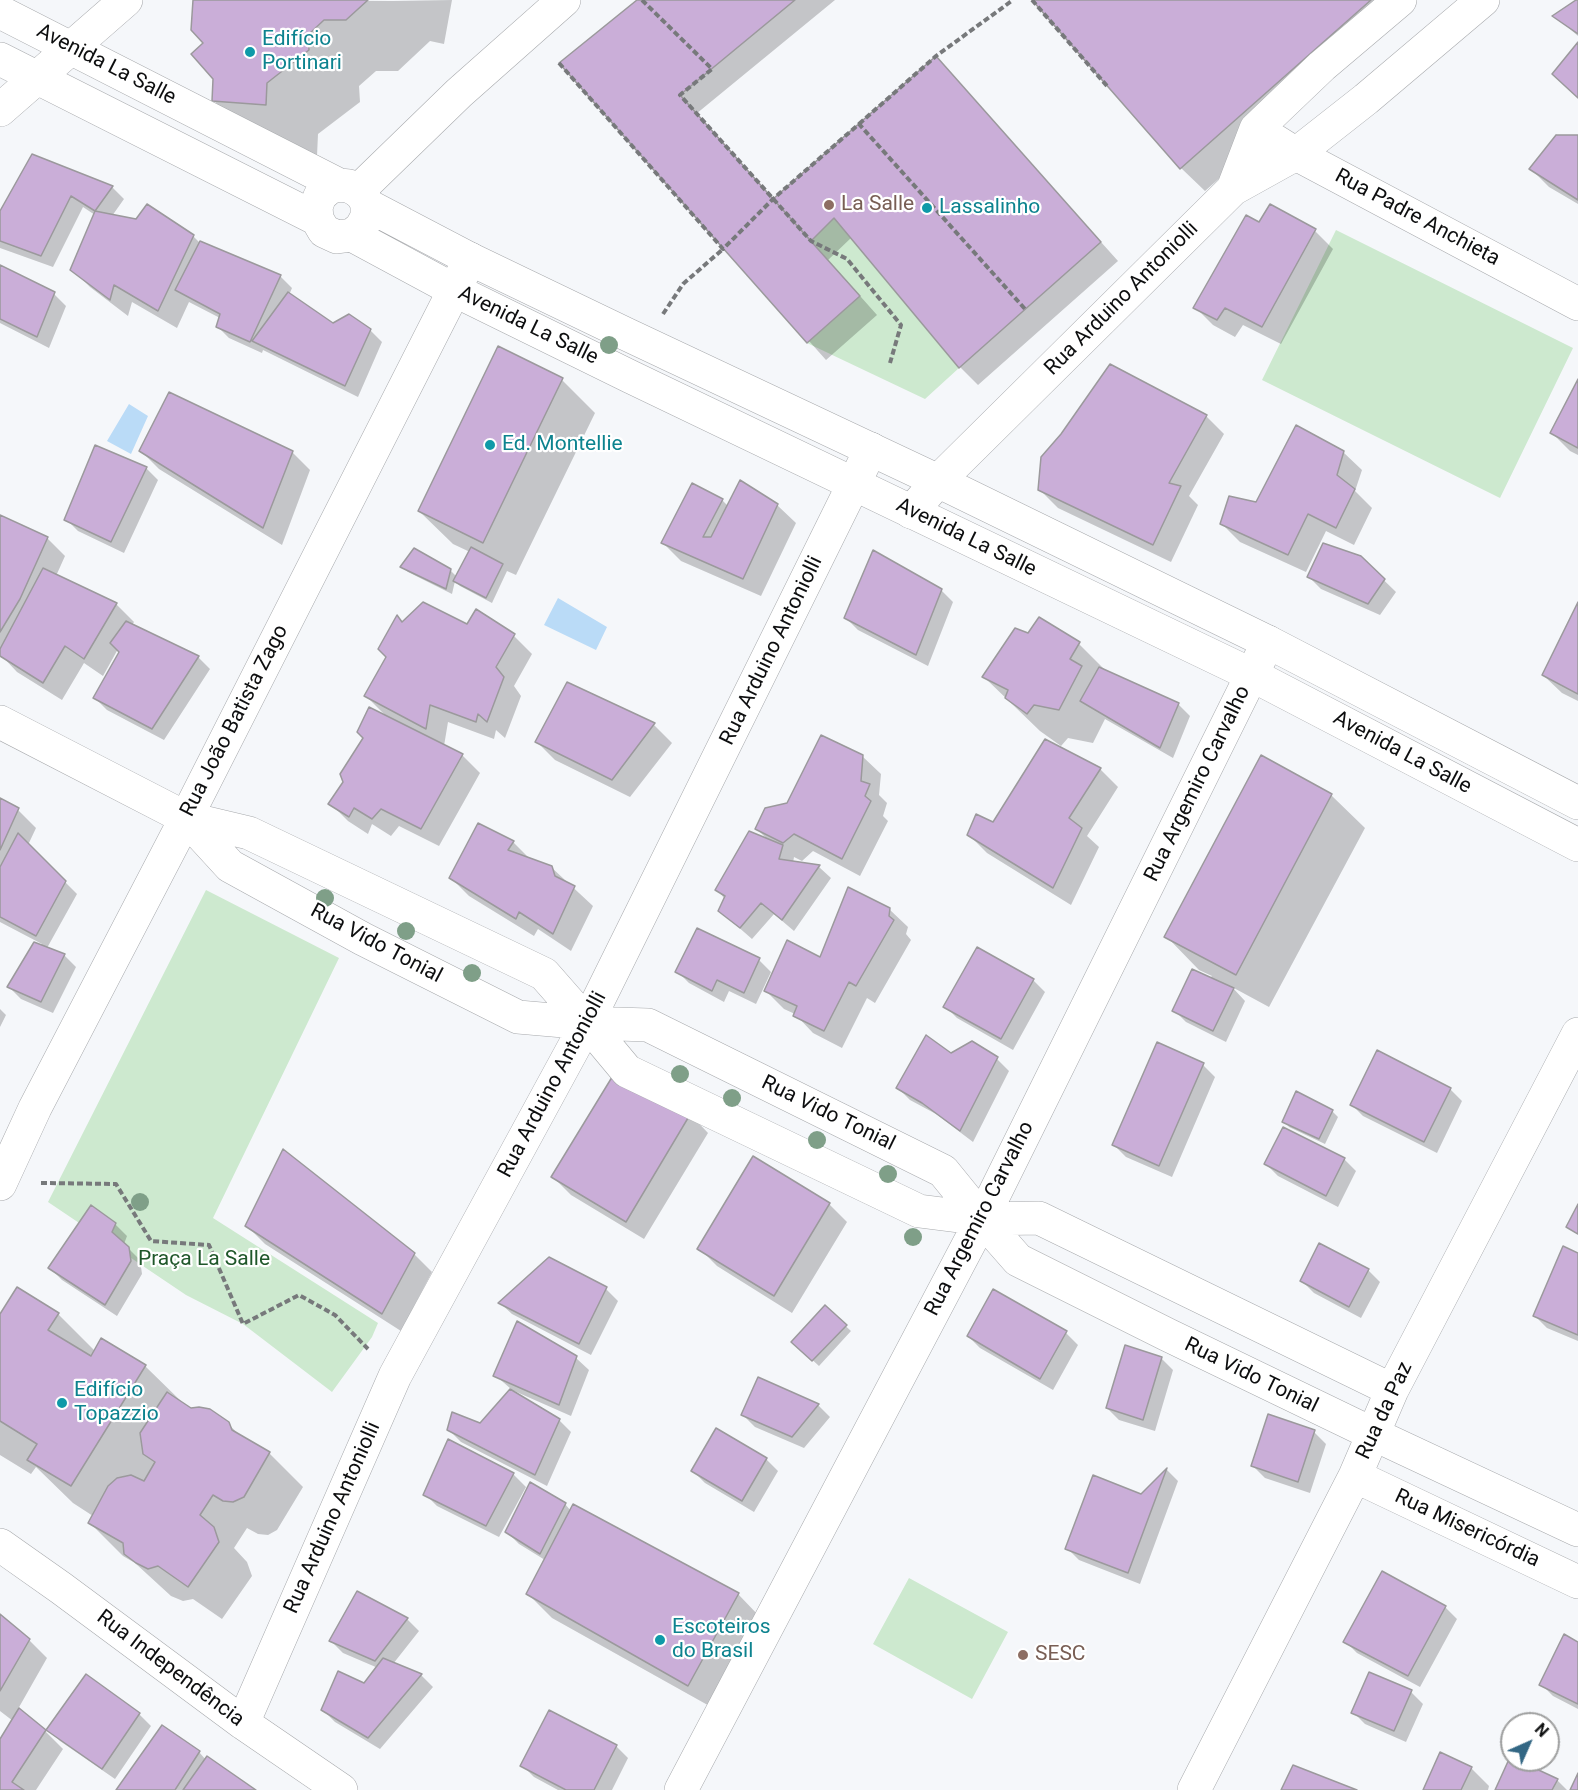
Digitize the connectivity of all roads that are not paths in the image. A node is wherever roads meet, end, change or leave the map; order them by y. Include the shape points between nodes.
1 (126, 0) edge
2 (564, 0) edge
3 (1400, 0) edge
4 (1478, 2) edge
5 (0, 12) edge
6 (70, 47) junction
7 (0, 59) edge
8 (36, 77) junction
9 (0, 110) edge
10 (1256, 129) junction
11 (1296, 154) junction
12 (1233, 189) junction
13 (355, 194) junction
14 (316, 219) junction
15 (352, 235) junction
16 (470, 259) junction
17 (454, 290) junction
18 (1578, 304) edge
19 (645, 342) junction
20 (631, 377) junction
21 (871, 449) junction
22 (938, 481) junction
23 (854, 484) junction
24 (911, 512) junction
25 (1111, 565) junction
26 (1096, 600) junction
27 (1268, 642) junction
28 (1252, 675) junction
29 (0, 722) edge
30 (1445, 735) junction
31 (1428, 766) junction
32 (1578, 803) edge
33 (186, 818) junction
34 (1578, 845) edge
35 (385, 897) junction
36 (363, 939) junction
37 (587, 1023) junction
38 (1578, 1034) edge
39 (784, 1092) junction
40 (762, 1136) junction
41 (0, 1184) edge
42 (982, 1219) junction
43 (1187, 1290) junction
44 (1168, 1335) junction
45 (1392, 1390) junction
46 (1373, 1434) junction
47 (1355, 1476) junction
48 (1578, 1530) edge
49 (1578, 1542) edge
50 (0, 1545) edge
51 (1571, 1578) edge
52 (243, 1723) junction
53 (341, 1790) edge
54 (681, 1790) edge
55 (1194, 1790) edge

1 - 6 street
2 - 13 street via 459,93
3 - 10 street, Rua Arduino Antoniolli
4 - 11 street, Rua Arduino Antoniolli
5 - 6 street, Avenida La Salle
6 - 8 street
6 - 13 street, Avenida La Salle
7 - 8 street, Avenida La Salle
8 - 9 street
8 - 14 street, Avenida La Salle
10 - 11 street, Rua Padre Anchieta
10 - 12 street, Rua Arduino Antoniolli
11 - 12 street, Rua Arduino Antoniolli
11 - 18 street, Rua Padre Anchieta
12 - 22 street, Rua Arduino Antoniolli
13 - 14 street via 329,188 320,196
13 - 15 street via 367,218
13 - 16 street, Avenida La Salle
14 - 15 street via 324,231 338,237
15 - 17 street, Avenida La Salle
16 - 17 street, Rua João Batista Zago
16 - 19 street, Avenida La Salle
17 - 20 street, Avenida La Salle
17 - 33 street, Rua João Batista Zago
19 - 20 street
19 - 21 street, Avenida La Salle
20 - 23 street, Avenida La Salle
21 - 22 street, Avenida La Salle
21 - 23 street, Rua Arduino Antoniolli
22 - 24 street, Rua Arduino Antoniolli
22 - 25 street, Avenida La Salle
23 - 24 street, Avenida La Salle
23 - 37 street, Rua Arduino Antoniolli
24 - 26 street, Avenida La Salle
25 - 26 street
25 - 27 street, Avenida La Salle
26 - 28 street, Avenida La Salle
27 - 28 street, Rua Argemiro Carvalho
27 - 30 street, Avenida La Salle
28 - 31 street, Avenida La Salle
28 - 42 street, Rua Argemiro Carvalho
29 - 33 street, Rua Vido Tonial
30 - 31 street
30 - 32 street, Avenida La Salle
31 - 34 street, Avenida La Salle
33 - 35 street, Rua Vido Tonial via 249,833
33 - 36 street, Rua Vido Tonial via 231,866
33 - 41 street, Rua João Batista Zago via 35,1108
35 - 36 street
35 - 37 street, Rua Vido Tonial via 544,974
36 - 37 street, Rua Vido Tonial via 518,1017
37 - 39 street, Rua Vido Tonial via 648,1025
37 - 40 street, Rua Vido Tonial via 627,1071
37 - 52 street, Rua Arduino Antoniolli via 395,1376
38 - 45 street, Rua da Paz
39 - 40 street
39 - 42 street, Rua Vido Tonial via 943,1172
40 - 42 street, Rua Vido Tonial via 919,1211
42 - 43 street, Rua Vido Tonial via 1039,1218
42 - 44 street, Rua Vido Tonial via 1018,1260
42 - 54 street, Rua Argemiro Carvalho
43 - 44 street
43 - 45 street, Rua Vido Tonial
44 - 46 street, Rua Vido Tonial
45 - 46 street, Rua da Paz
46 - 47 street, Rua da Paz
46 - 48 street
47 - 51 street, Rua Misericórdia
47 - 55 street, Rua da Paz
49 - 51 street
50 - 52 street, Rua Independência
52 - 53 street, Rua Independência

